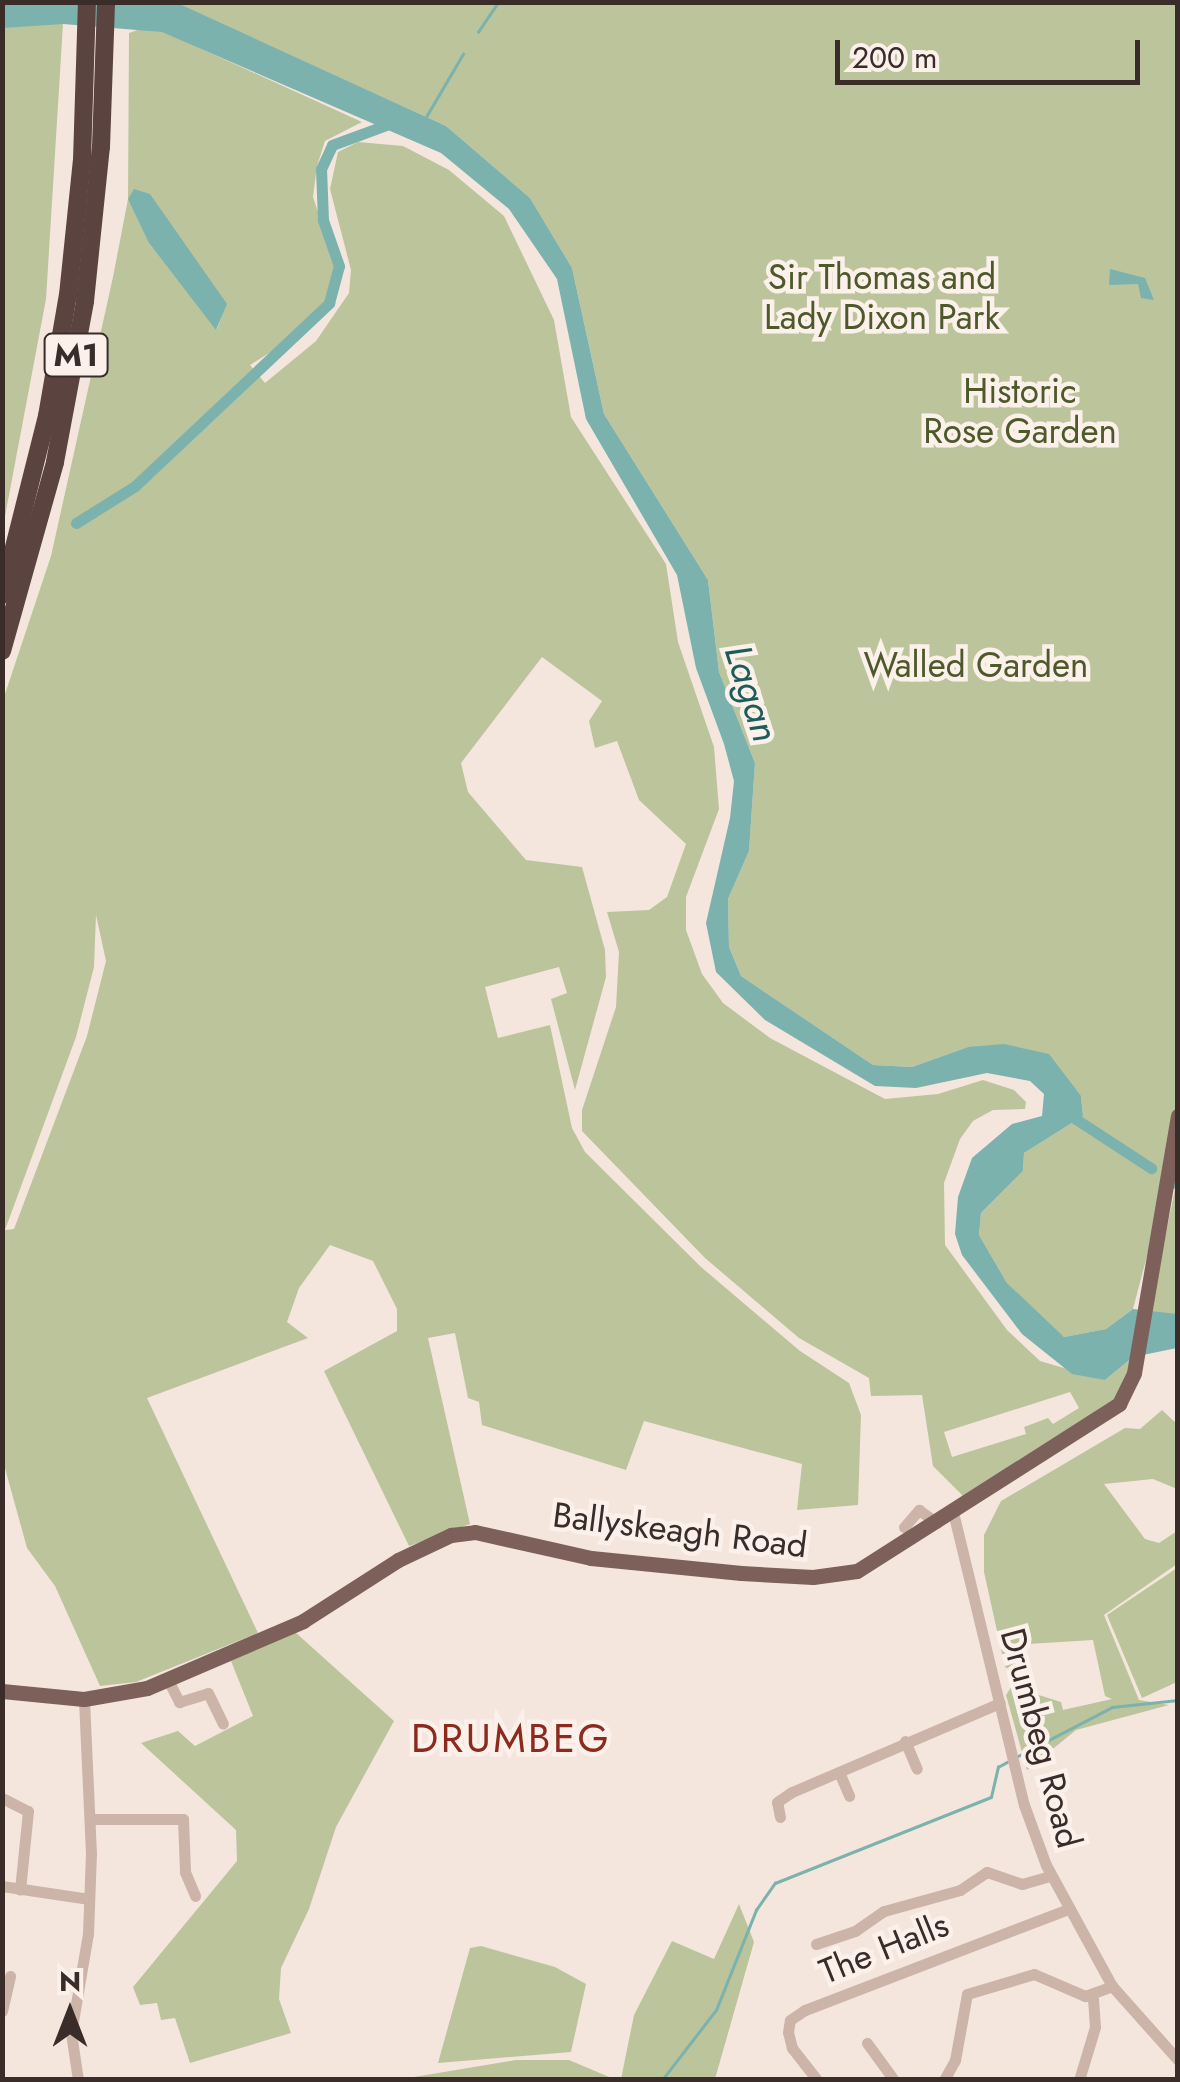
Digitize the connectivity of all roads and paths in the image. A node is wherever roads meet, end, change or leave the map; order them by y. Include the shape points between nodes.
1 (87, 2) edge
2 (106, 2) edge
3 (2, 595) edge
4 (2, 651) edge
5 (1178, 1116) edge
6 (954, 1512) junction
7 (936, 1523) junction
8 (904, 1527) dead end
9 (168, 1680) junction
10 (2, 1691) edge
11 (84, 1698) junction
12 (1000, 1703) junction
13 (223, 1724) dead end
14 (905, 1741) junction
15 (917, 1769) dead end
16 (839, 1772) junction
17 (849, 1796) dead end
18 (2, 1798) edge
19 (780, 1817) dead end
20 (90, 1818) junction
21 (1050, 1876) junction
22 (2, 1886) edge
23 (20, 1890) junction
24 (195, 1896) dead end
25 (89, 1899) junction
26 (1066, 1910) junction
27 (816, 1944) dead end
28 (10, 1976) dead end
29 (1112, 1986) junction
30 (1093, 1998) junction
31 (2, 2011) edge
32 (867, 2042) dead end
33 (1178, 2060) edge
34 (78, 2080) edge
35 (817, 2080) edge
36 (894, 2080) edge
37 (944, 2080) edge
38 (1079, 2080) edge

1 - 3 highway, M1 via 65,310
2 - 4 highway, M1 via 95,220 71,381 38,534
5 - 6 main road, Ballyskeagh Road via 1134,1373 1106,1417
6 - 7 main road, Ballyskeagh Road
6 - 12 street, Drumbeg Road
7 - 8 street via 919,1510
7 - 9 main road, Ballyskeagh Road via 858,1571 813,1578 591,1558 475,1532 452,1534 398,1560 323,1611
9 - 11 main road, Ballyskeagh Road
9 - 13 street via 179,1702 208,1693
10 - 11 main road, Ballyskeagh Road
11 - 20 street
12 - 14 street
12 - 21 street, Drumbeg Road
14 - 15 street
14 - 16 street
16 - 17 street
16 - 19 street via 777,1802
18 - 23 street via 28,1811
20 - 24 street via 183,1819 185,1872
20 - 25 street
21 - 26 street, Drumbeg Road
21 - 27 street via 1022,1884 988,1872 960,1890 884,1911 855,1931
22 - 23 street
23 - 25 street
25 - 34 street via 71,2033
26 - 29 street, Drumbeg Road
26 - 35 street, The Halls via 790,2020 792,2048
28 - 31 street
29 - 30 street
29 - 33 street, Drumbeg Road
30 - 37 street via 1034,1974 962,1999 960,2042
30 - 38 street via 1095,2027
32 - 36 street

